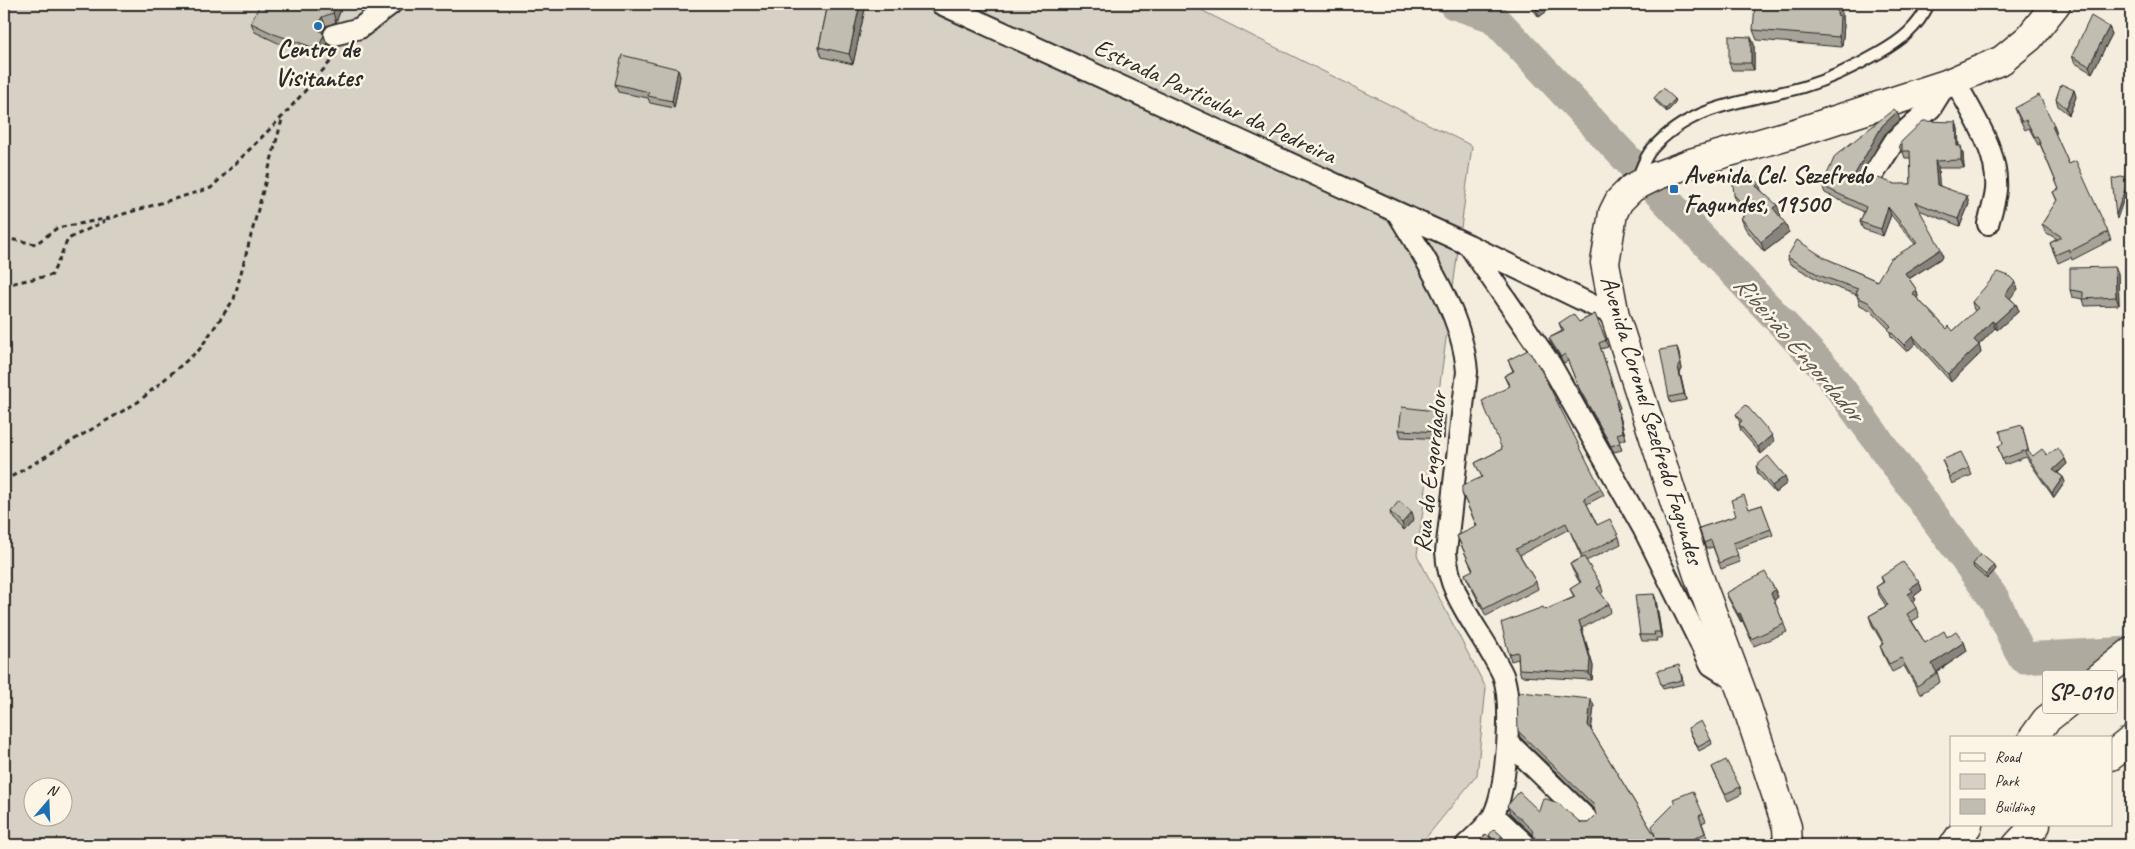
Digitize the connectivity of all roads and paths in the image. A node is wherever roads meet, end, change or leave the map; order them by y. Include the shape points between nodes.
1 (391, 4) edge
2 (941, 4) edge
3 (1929, 4) edge
4 (2056, 4) edge
5 (360, 28) junction
6 (334, 35) dead end
7 (1950, 83) junction
8 (283, 116) junction
9 (1869, 181) dead end
10 (1633, 187) junction
11 (1398, 214) junction
12 (110, 218) junction
13 (1988, 224) dead end
14 (4, 238) edge
15 (1468, 245) junction
16 (4, 285) edge
17 (1615, 316) junction
18 (4, 481) edge
19 (2131, 652) edge
20 (1738, 682) junction
21 (2034, 736) edge
22 (2131, 740) edge
23 (1508, 742) junction
24 (2112, 755) edge
25 (1494, 815) junction
26 (1587, 819) dead end
27 (1967, 826) edge
28 (2035, 826) edge
29 (1466, 845) edge
30 (1526, 845) edge
31 (1788, 845) edge
32 (1954, 845) edge
33 (2018, 845) edge

1 - 5 street
2 - 11 street, Estrada Particular da Pedreira
3 - 10 lane via 1914,29 1854,68 1804,87 1692,116 1650,150
4 - 7 main road, Avenida Coronel Sezefredo Fagundes via 2029,38 2002,60
5 - 6 street
5 - 8 path
7 - 9 street via 1931,108 1896,140
7 - 10 main road, Avenida Coronel Sezefredo Fagundes via 1690,163
7 - 13 street via 1980,127 1994,163 1996,190
8 - 12 path via 211,188
8 - 18 path via 234,299 199,350 138,402
10 - 17 main road, Avenida Coronel Sezefredo Fagundes via 1619,201 1610,222 1605,262
11 - 15 street, Estrada Particular da Pedreira
11 - 23 street, Rua do Engordador via 1435,274 1466,351 1467,372 1446,552 1447,572 1453,589 1503,676
12 - 14 path via 57,228 36,244
12 - 16 path via 68,239 52,274
15 - 17 street, Estrada Particular da Pedreira
15 - 20 street via 1551,365 1643,528 1711,665
17 - 20 main road, Avenida Coronel Sezefredo Fagundes via 1697,572
19 - 21 main road, SP-010 via 2046,720
20 - 31 main road, Avenida Coronel Sezefredo Fagundes via 1787,827
22 - 24 main road, SP-010
23 - 25 street, Rua do Engordador via 1501,792
23 - 26 street
25 - 29 street, Rua do Engordador
25 - 30 street
27 - 32 main road
28 - 33 main road

